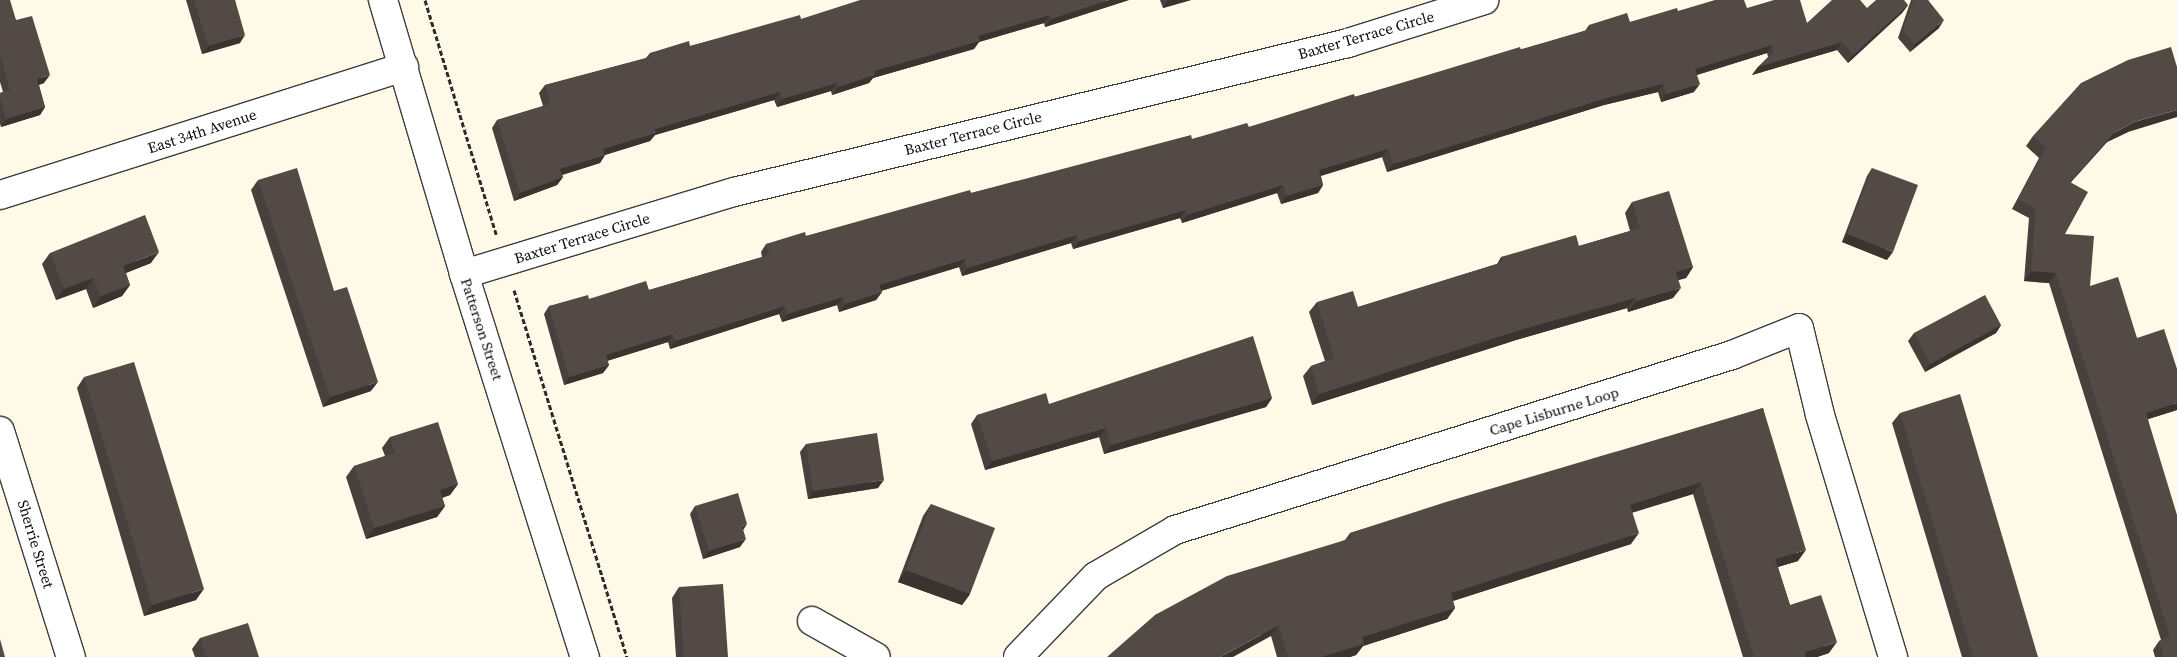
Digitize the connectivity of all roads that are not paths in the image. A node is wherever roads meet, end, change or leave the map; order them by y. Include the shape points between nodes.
1 (383, 0) edge
2 (1484, 0) edge
3 (404, 67) junction
4 (0, 195) edge
5 (464, 274) junction
6 (0, 431) edge
7 (812, 622) dead end
8 (71, 657) edge
9 (585, 657) edge
10 (876, 657) edge
11 (1018, 657) edge
12 (1894, 657) edge

1 - 3 street, Patterson Street
2 - 5 street, Baxter Terrace Circle via 1348,43 734,192
3 - 4 street, East 34th Avenue
3 - 5 street, Patterson Street
5 - 9 street, Patterson Street
6 - 8 street, Sherrie Street
7 - 10 street
11 - 12 street, Cape Lisburne Loop via 1096,576 1175,530 1732,356 1799,328 1820,415

